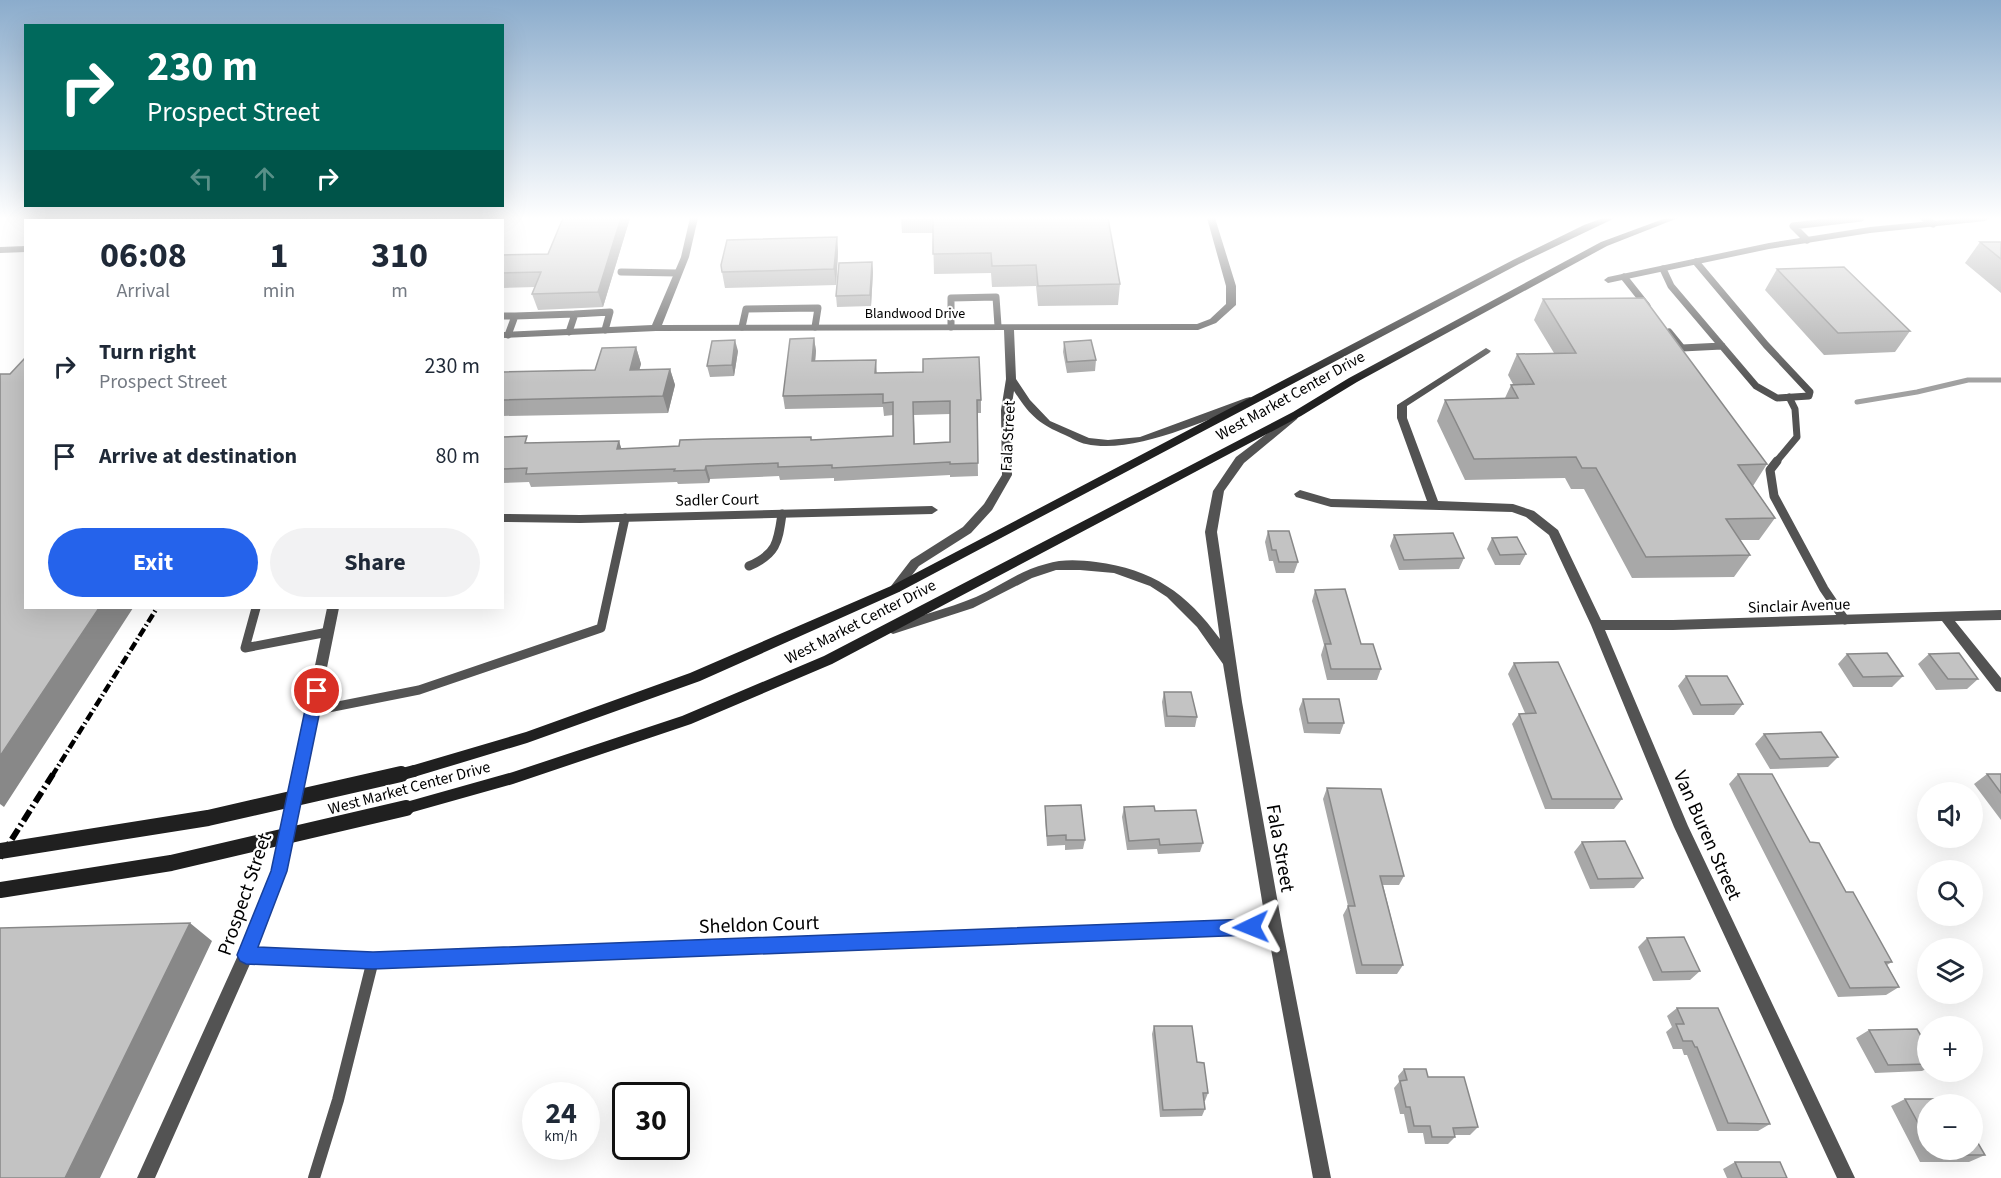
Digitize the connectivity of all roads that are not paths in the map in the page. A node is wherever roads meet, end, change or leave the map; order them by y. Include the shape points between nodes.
1 (678, 273) edge
2 (1227, 273) edge
3 (1495, 273) edge
4 (1551, 273) edge
5 (1644, 273) edge
6 (1665, 273) edge
7 (1705, 273) edge
8 (1624, 277) junction
9 (1608, 280) dead end
10 (575, 314) junction
11 (1653, 315) edge
12 (504, 316) edge
13 (515, 316) junction
14 (1661, 323) edge
15 (1004, 326) junction
16 (742, 327) junction
17 (815, 327) junction
18 (951, 327) junction
19 (656, 328) junction
20 (605, 330) junction
21 (569, 332) junction
22 (505, 335) edge
23 (1722, 346) junction
24 (1485, 351) dead end
25 (1011, 379) junction
26 (1265, 394) junction
27 (1789, 398) junction
28 (1297, 414) junction
29 (1300, 494) dead end
30 (1434, 505) junction
31 (932, 510) dead end
32 (782, 514) junction
33 (504, 518) edge
34 (625, 518) junction
35 (750, 566) dead end
36 (895, 590) junction
37 (256, 609) edge
38 (333, 609) edge
39 (2001, 615) edge
40 (1945, 617) junction
41 (1845, 620) junction
42 (1597, 625) junction
43 (328, 632) junction
44 (877, 634) junction
45 (1231, 666) junction
46 (2001, 687) edge
47 (313, 711) junction
48 (0, 851) edge
49 (0, 890) edge
50 (1274, 926) junction
51 (933, 938) joint
52 (246, 955) junction
53 (373, 960) junction
54 (146, 1178) edge
55 (314, 1178) edge
56 (1322, 1178) edge
57 (1846, 1178) edge

1 - 19 street
2 - 15 street, Blandwood Drive via 1231,305 1213,321 1198,327
3 - 26 main road, West Market Center Drive
4 - 28 main road, West Market Center Drive
5 - 8 street
6 - 23 lane via 1671,286
7 - 27 lane via 1810,392 1809,396
8 - 9 street
8 - 11 lane
10 - 13 lane
10 - 20 lane via 610,312
10 - 21 lane
12 - 13 lane
13 - 22 lane
14 - 23 lane via 1682,348
15 - 18 street, Blandwood Drive
15 - 18 lane via 996,297 951,298
15 - 25 street, Fala Street
16 - 17 street, Blandwood Drive
16 - 17 lane via 746,309 818,309
16 - 19 street, Blandwood Drive
17 - 18 street, Blandwood Drive
19 - 20 street, Blandwood Drive
20 - 21 street, Blandwood Drive
21 - 22 street, Blandwood Drive
23 - 27 lane via 1755,386 1777,398
24 - 30 street via 1402,405 1401,418
25 - 26 street, Fala Street via 1046,423 1087,441 1108,443 1141,440
25 - 36 street, Fala Street via 1006,410 1007,475 988,507 967,530 915,563
26 - 36 main road, West Market Center Drive
27 - 41 lane via 1795,409 1797,436 1770,470 1774,496
28 - 44 main road, West Market Center Drive
28 - 45 street, Fala Street via 1240,460 1219,491 1211,532
29 - 30 street via 1331,503
30 - 42 street, Van Buren Street via 1492,506 1530,514 1554,533
31 - 32 street, Sadler Court
32 - 34 street, Sadler Court
32 - 35 lane via 777,547
33 - 34 street, Sadler Court
34 - 47 lane via 601,628 419,690
36 - 48 main road, West Market Center Drive, bridge via 695,677 527,737 414,771 221,816
37 - 43 lane via 245,648
38 - 43 street, Prospect Street
39 - 40 street, Sinclair Avenue
40 - 41 street, Sinclair Avenue
40 - 46 street
41 - 42 street, Sinclair Avenue
42 - 57 street, Van Buren Street via 1682,827
43 - 47 street, Prospect Street
44 - 45 street, Fala Street via 981,600 1046,568 1099,566 1147,578 1165,589 1197,616
44 - 49 main road, West Market Center Drive, bridge via 828,660 686,720 513,778 406,808 171,863
45 - 50 street, Fala Street
47 - 52 street, Prospect Street via 279,871
50 - 51 street, Sheldon Court
50 - 56 street, Fala Street
51 - 53 lane, Sheldon Court
52 - 53 lane, Sheldon Court
52 - 54 street, Prospect Street
53 - 55 lane

